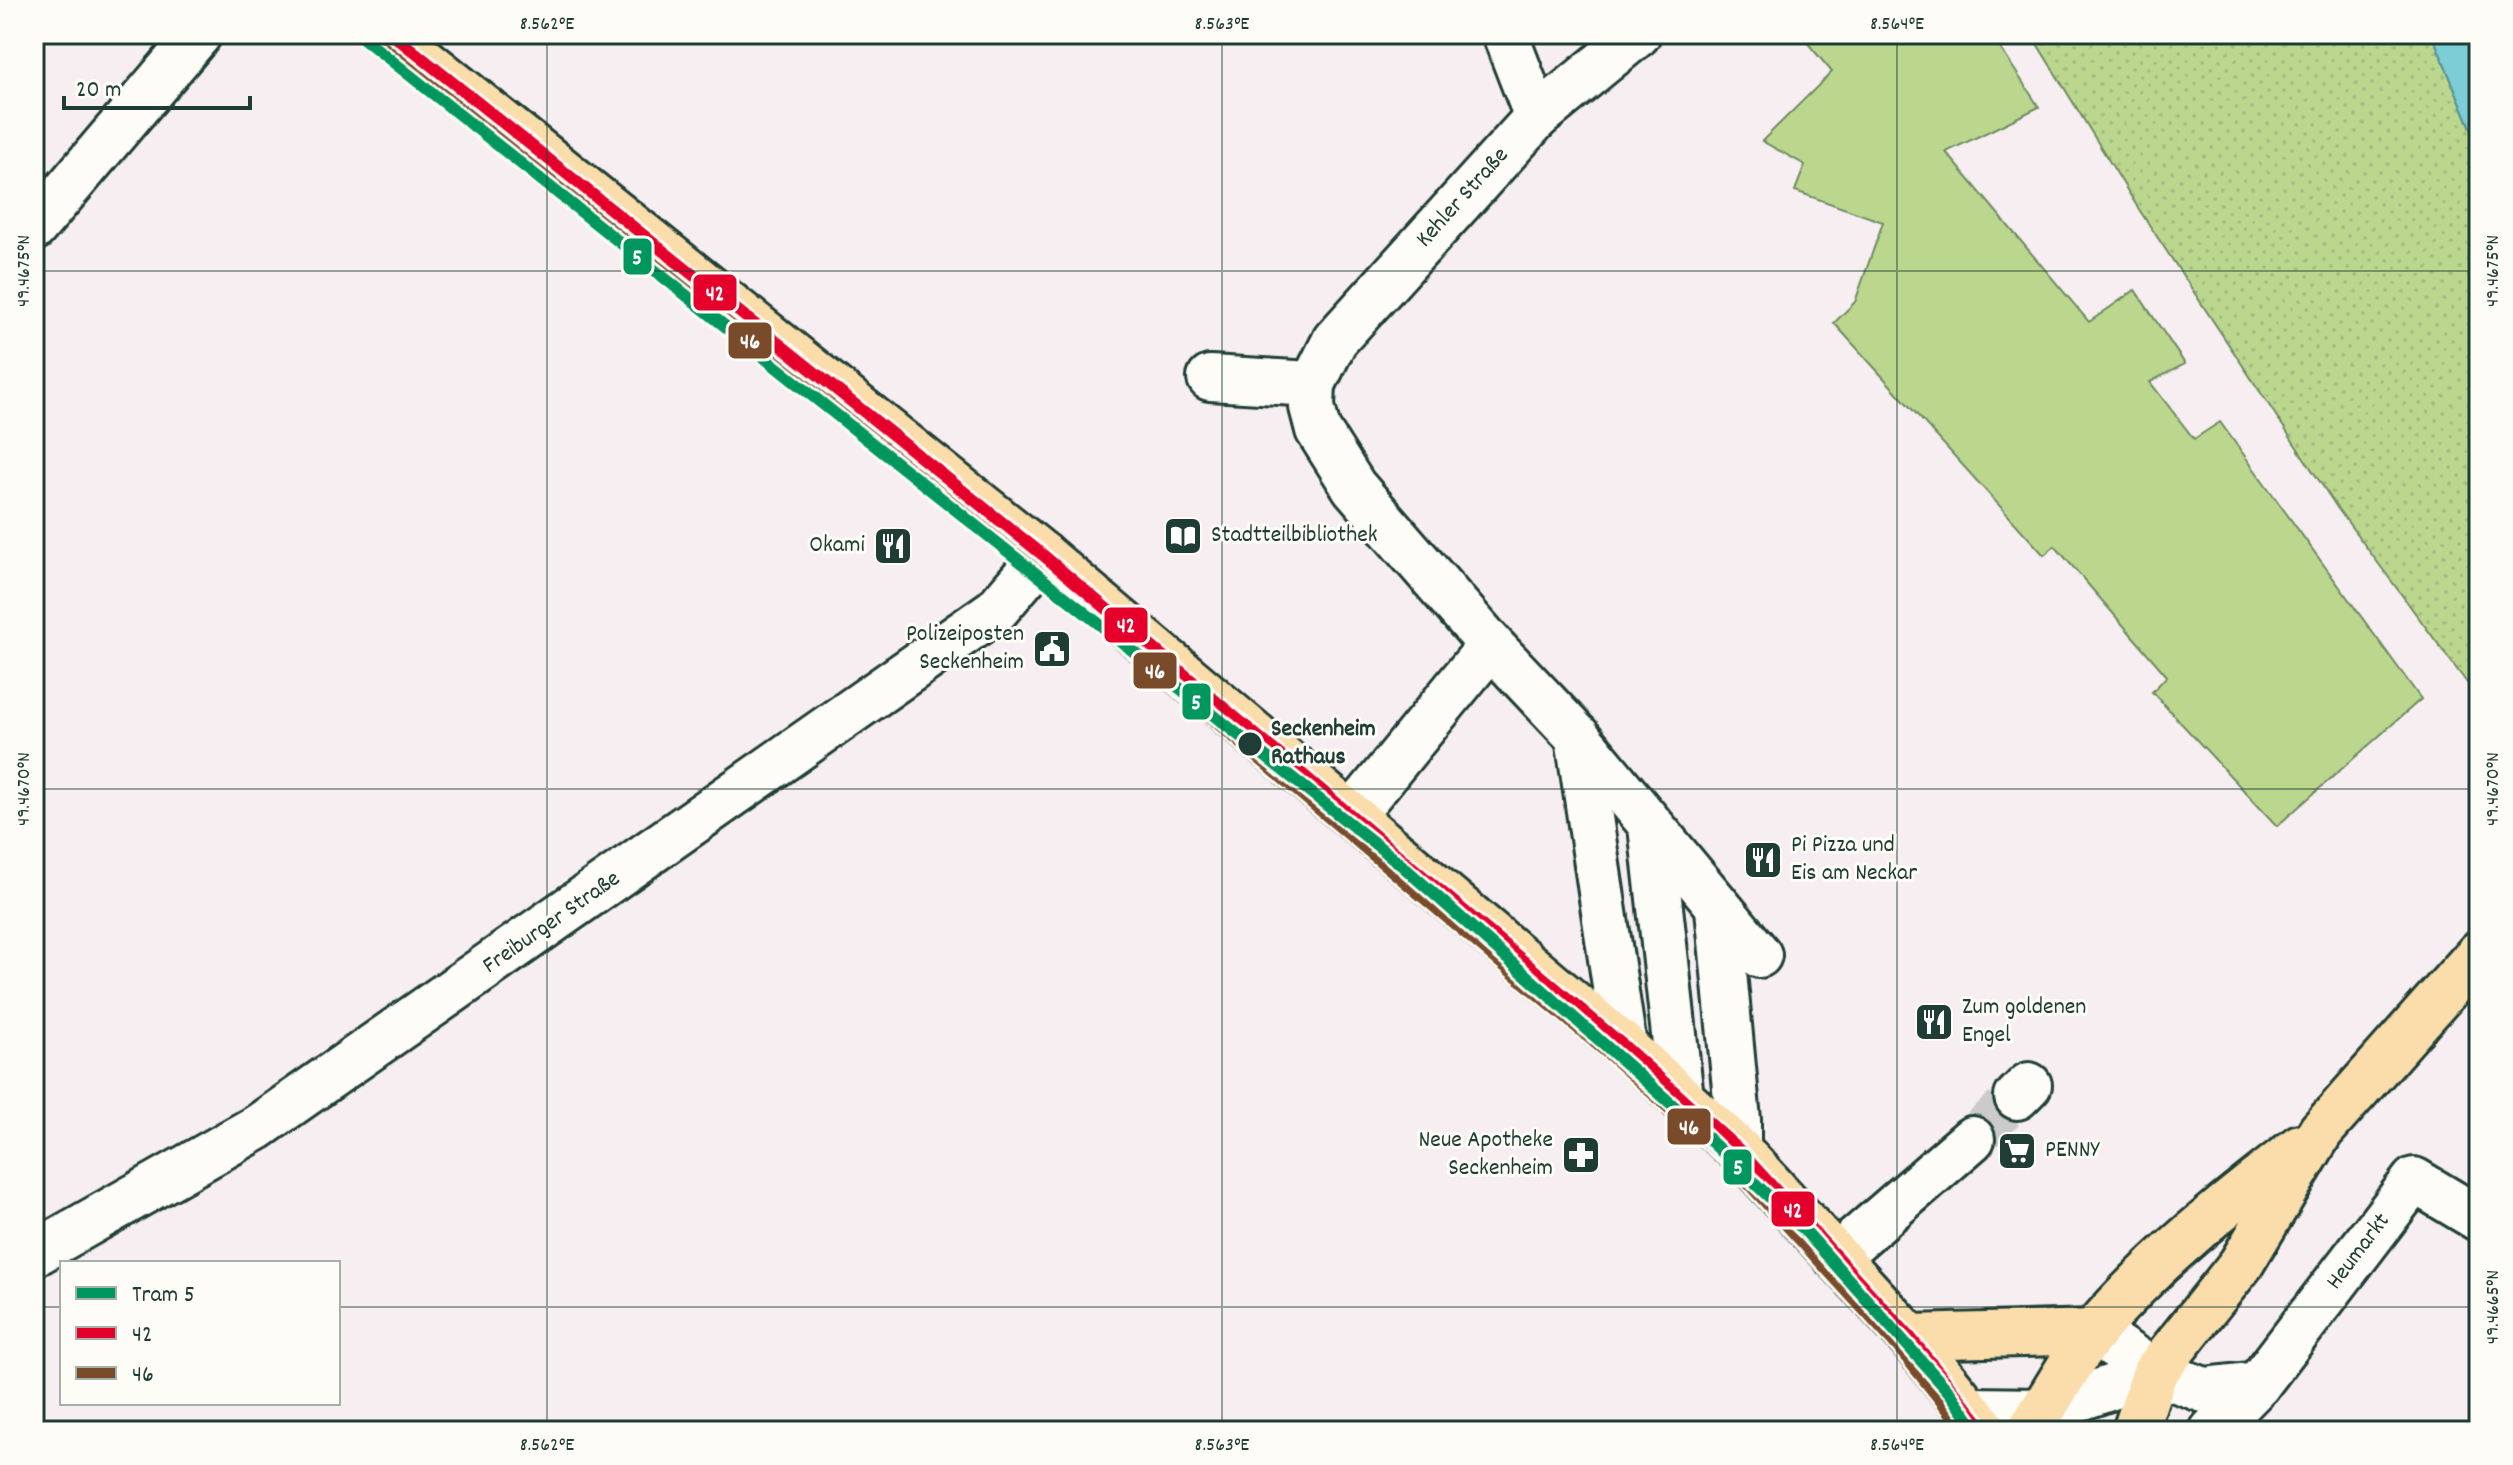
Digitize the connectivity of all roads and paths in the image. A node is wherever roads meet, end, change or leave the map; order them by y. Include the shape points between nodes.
1 (199, 34) edge
2 (392, 34) edge
3 (1505, 34) edge
4 (1638, 34) edge
5 (1537, 117) junction
6 (34, 228) edge
7 (1210, 378) dead end
8 (1313, 384) junction
9 (1043, 555) junction
10 (1491, 645) junction
11 (1578, 737) junction
12 (1353, 814) junction
13 (1651, 826) junction
14 (1718, 909) junction
15 (2479, 953) edge
16 (1759, 955) dead end
17 (1624, 1046) junction
18 (1681, 1098) junction
19 (2321, 1131) junction
20 (1972, 1139) tunnel mouth
21 (1738, 1149) junction
22 (2479, 1219) edge
23 (34, 1254) edge
24 (1836, 1257) junction
25 (2094, 1332) junction
26 (1910, 1337) junction
27 (2155, 1372) junction
28 (2258, 1384) junction
29 (1978, 1420) edge
30 (2036, 1421) edge
31 (2135, 1431) edge
32 (2212, 1431) edge

1 - 6 street
2 - 9 main road
3 - 5 street
4 - 5 street, Kehler Straße
5 - 8 street, Kehler Straße via 1335,340
7 - 8 street
8 - 10 street via 1318,430 1354,487
9 - 12 main road
9 - 23 street, Freiburger Straße via 996,610 258,1127
10 - 11 street
10 - 12 street
11 - 13 street
11 - 17 street
12 - 17 main road
13 - 14 street
13 - 18 street
14 - 16 street
14 - 21 street
15 - 19 main road
17 - 18 main road
18 - 21 main road
19 - 25 main road via 2198,1226
19 - 27 main road via 2241,1264
20 - 24 street
21 - 24 main road
22 - 28 street, Heumarkt via 2414,1180
24 - 26 main road
25 - 26 main road
25 - 27 street
25 - 30 main road
26 - 29 main road
27 - 28 street via 2204,1390
27 - 30 street
27 - 31 main road
28 - 32 street, Heumarkt
29 - 30 street

